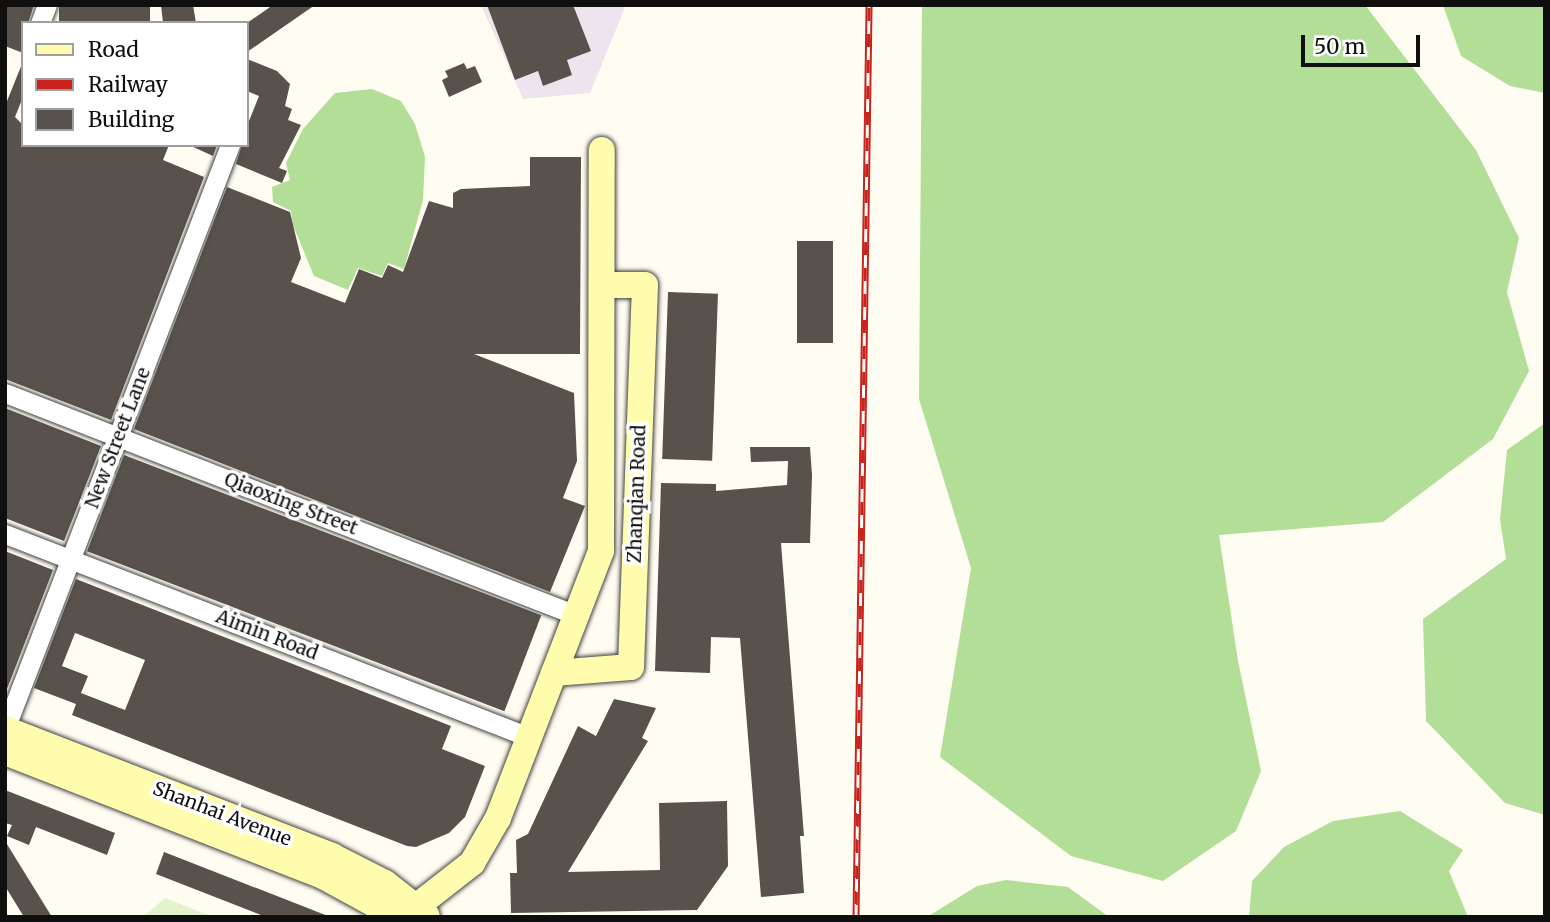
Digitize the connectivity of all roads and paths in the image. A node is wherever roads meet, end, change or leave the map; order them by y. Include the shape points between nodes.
1 (229, 147) edge
2 (602, 150) dead end
3 (602, 285) junction
4 (5, 393) edge
5 (119, 437) junction
6 (5, 534) edge
7 (71, 559) junction
8 (576, 615) junction
9 (554, 673) junction
10 (5, 729) edge
11 (529, 737) junction
12 (5, 752) edge
13 (412, 914) edge

1 - 5 street, New Street Lane
2 - 3 street, Zhanqian Road
3 - 8 street, Zhanqian Road via 601,551
3 - 9 street, Zhanqian Road via 645,285 631,667
4 - 5 street, Qiaoxing Street
5 - 7 street, New Street Lane
5 - 8 street, Qiaoxing Street
6 - 7 street, Aimin Road
7 - 10 street, New Street Lane
7 - 11 street, Aimin Road
8 - 9 street, Zhanqian Road
9 - 11 street, Zhanqian Road
10 - 13 street, Shanhai Avenue via 332,856
11 - 13 street, Zhanqian Road via 498,818 472,863
12 - 13 street, Shanhai Avenue

